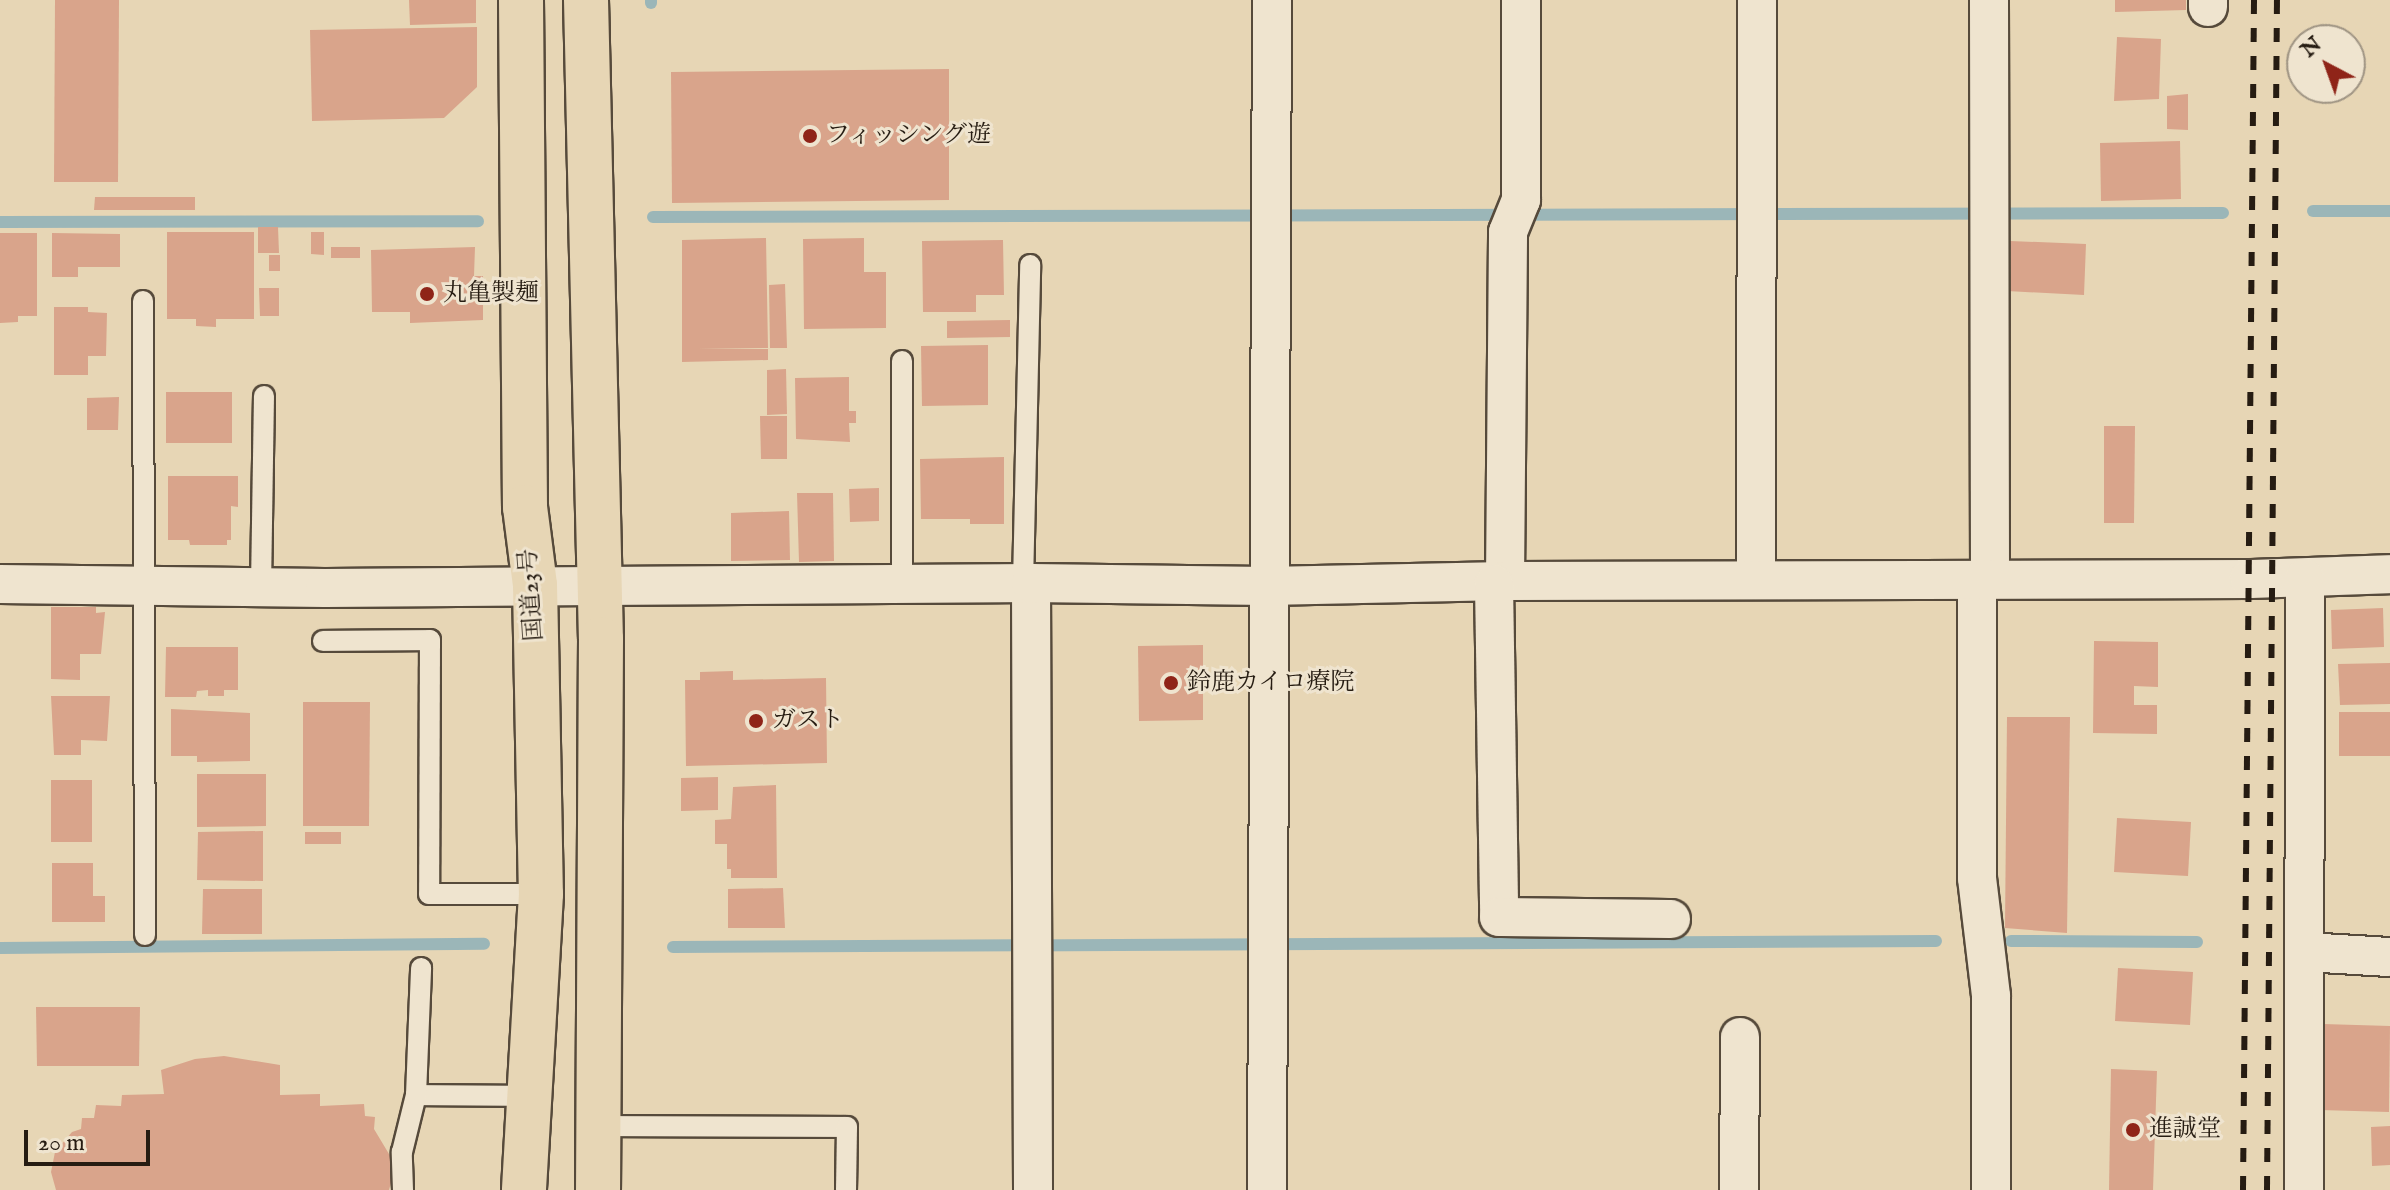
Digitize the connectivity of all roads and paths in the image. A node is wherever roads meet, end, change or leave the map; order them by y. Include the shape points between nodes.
1 (521, 0) edge
2 (586, 0) edge
3 (1272, 0) edge
4 (1521, 0) edge
5 (1757, 0) edge
6 (1989, 0) edge
7 (1030, 265) dead end
8 (143, 301) dead end
9 (902, 361) dead end
10 (264, 396) dead end
11 (2390, 574) edge
12 (2305, 578) junction
13 (1756, 580) junction
14 (1984, 581) junction
15 (1499, 583) junction
16 (0, 584) edge
17 (142, 584) junction
18 (1027, 584) junction
19 (535, 585) junction
20 (902, 585) junction
21 (261, 586) junction
22 (1267, 586) junction
23 (600, 588) junction
24 (323, 641) dead end
25 (541, 894) junction
26 (1671, 919) dead end
27 (145, 935) dead end
28 (2305, 952) junction
29 (2390, 957) edge
30 (421, 968) dead end
31 (1740, 1037) dead end
32 (416, 1095) junction
33 (532, 1096) junction
34 (598, 1126) junction
35 (403, 1190) edge
36 (524, 1190) edge
37 (598, 1190) edge
38 (846, 1190) edge
39 (1033, 1190) edge
40 (1267, 1190) edge
41 (1739, 1190) edge
42 (1991, 1190) edge
43 (2304, 1190) edge

1 - 19 highway, 国道23号 via 525,507
2 - 23 highway
3 - 22 street
4 - 15 street
5 - 13 street
6 - 14 street
7 - 18 lane
8 - 17 lane
9 - 20 lane
10 - 21 lane
11 - 12 street
12 - 14 street
12 - 28 street
13 - 14 street
13 - 15 street
14 - 42 street via 1977,878 1991,996
15 - 22 street
15 - 26 street via 1499,917
16 - 17 street
17 - 21 street
17 - 27 lane
18 - 20 street
18 - 22 street
18 - 39 street
19 - 21 street
19 - 23 street
19 - 25 highway, 国道23号
20 - 23 street
22 - 40 street
23 - 34 highway
24 - 25 lane via 430,640 429,894
25 - 33 highway, 国道23号
28 - 29 street
28 - 43 street
30 - 32 lane
31 - 41 street
32 - 33 lane
32 - 35 lane via 402,1152
33 - 36 highway, 国道23号
34 - 37 highway
34 - 38 lane via 847,1127

